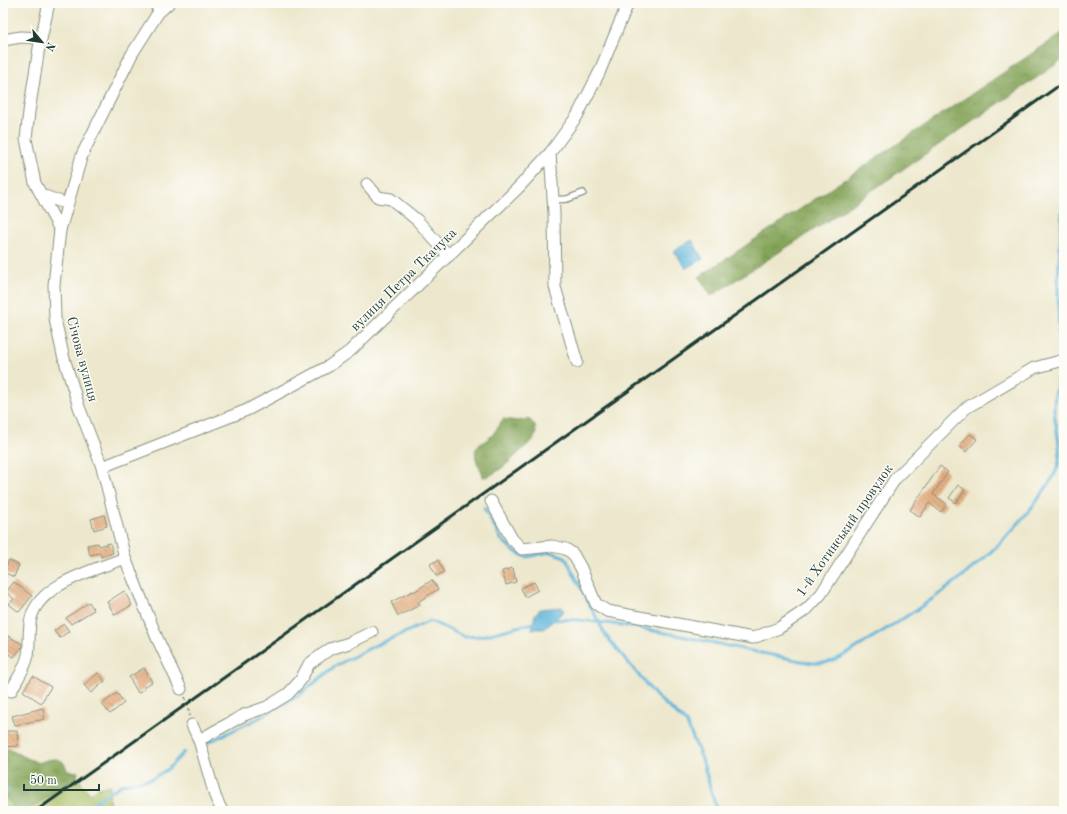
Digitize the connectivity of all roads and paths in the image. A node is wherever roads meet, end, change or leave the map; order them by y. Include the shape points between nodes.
1 (49, 3) edge
2 (151, 3) edge
3 (169, 3) edge
4 (628, 3) edge
5 (158, 13) junction
6 (41, 38) junction
7 (3, 40) edge
8 (550, 153) junction
9 (367, 184) dead end
10 (582, 193) dead end
11 (42, 195) junction
12 (553, 200) junction
13 (67, 204) junction
14 (60, 230) junction
15 (449, 256) junction
16 (1064, 360) edge
17 (577, 362) dead end
18 (102, 467) junction
19 (491, 501) dead end
20 (125, 558) junction
21 (372, 632) dead end
22 (181, 689) joint
23 (11, 691) dead end
24 (192, 724) joint
25 (198, 740) junction
26 (222, 811) edge

1 - 6 street
2 - 5 lane
3 - 5 street, Січова вулиця
4 - 8 street, вулиця Петра Ткачука via 599,73 577,116
5 - 13 street, Січова вулиця via 132,54 82,155
6 - 7 street via 21,37
6 - 11 street via 26,139 35,183
8 - 12 street
8 - 15 street, вулиця Петра Ткачука
9 - 15 street via 378,197 391,199 417,220
10 - 12 lane via 566,199
11 - 13 street
11 - 14 street
12 - 17 street via 554,287
13 - 14 street, Січова вулиця
14 - 18 street, Січова вулиця via 54,285 55,319 65,363
15 - 18 street, вулиця Петра Ткачука via 350,351 329,366 246,410
16 - 19 street, 1-й Хотинський провулок via 1034,368 966,408 895,479 821,594 807,609 779,628 753,638 607,611 596,604 573,554 566,549 552,546 522,549 512,539
18 - 20 street, Січова вулиця
20 - 22 street, Січова вулиця via 157,638
20 - 23 street via 71,579 44,596 32,616 27,658
21 - 25 street via 330,649 309,664 300,681 288,694 267,707 244,715
22 - 24 path
24 - 25 street
25 - 26 street

